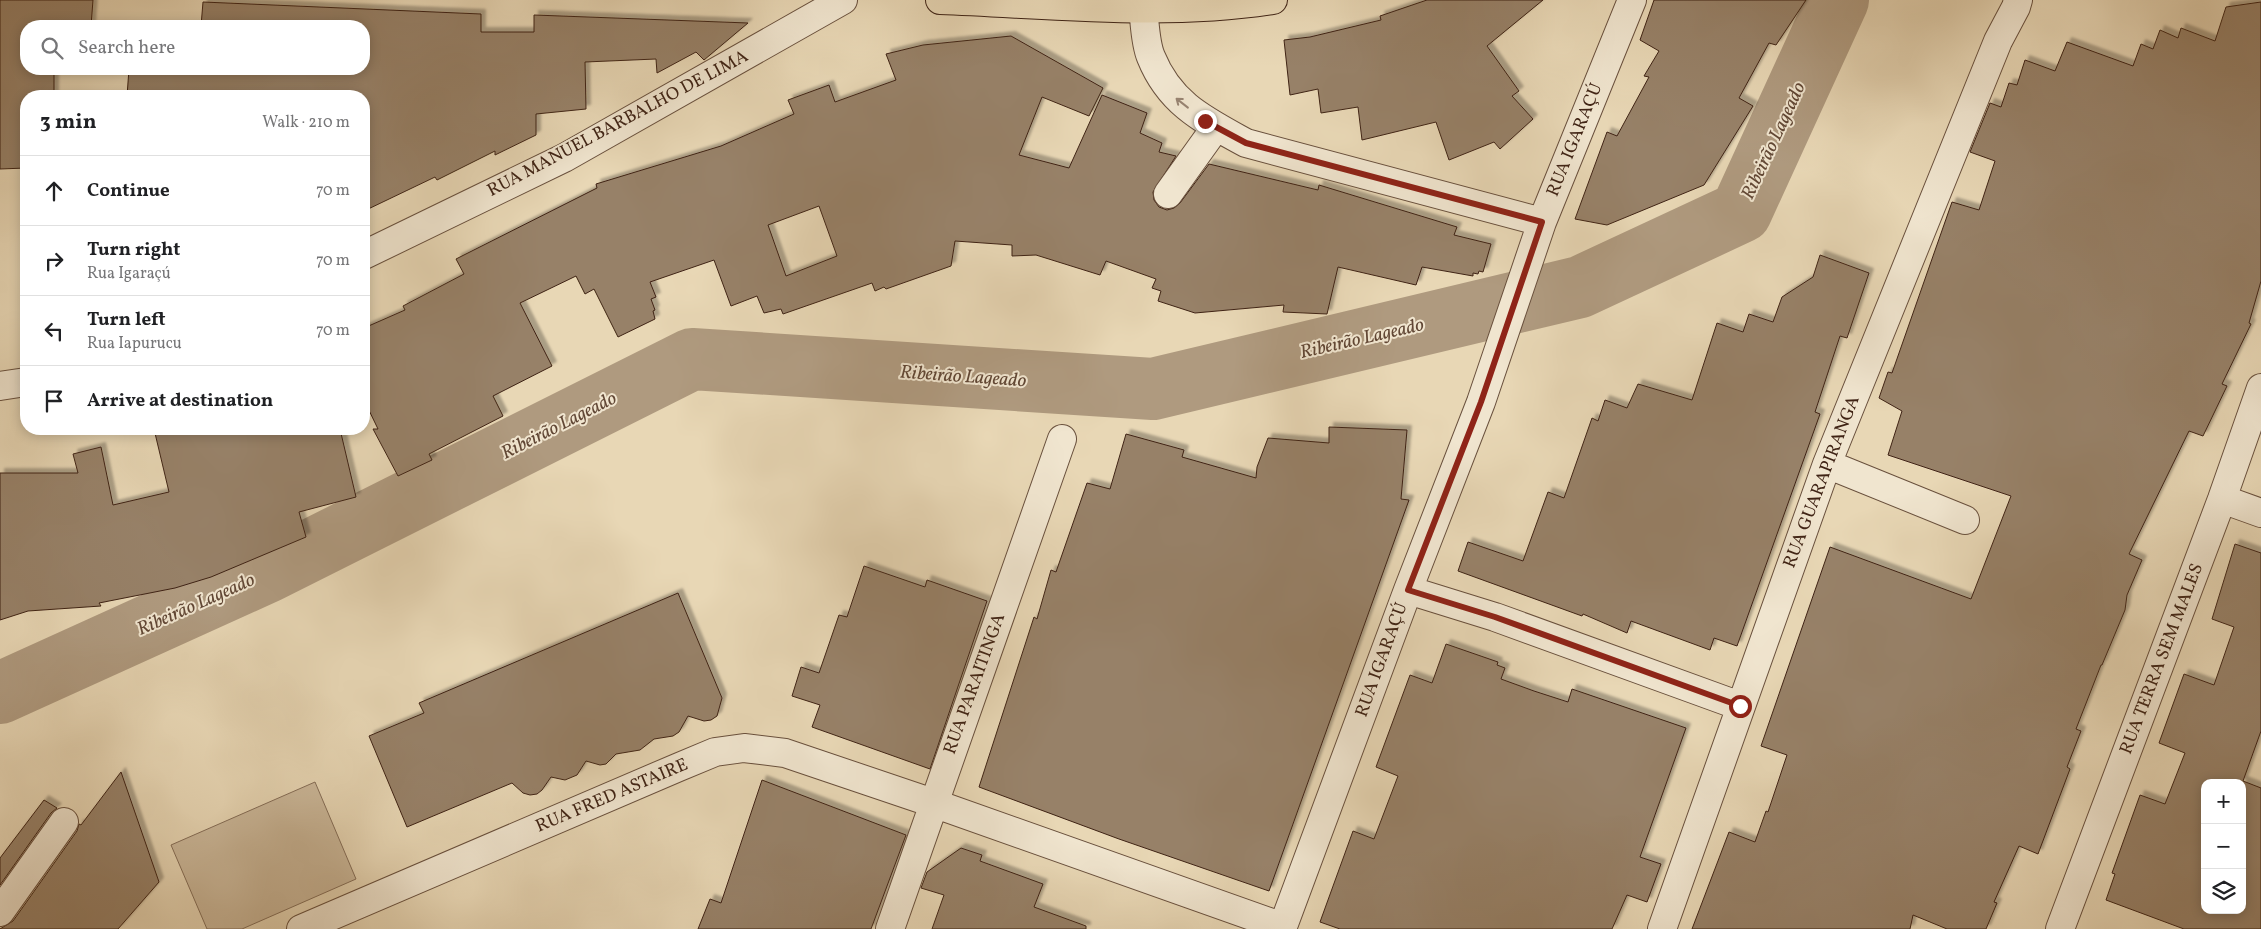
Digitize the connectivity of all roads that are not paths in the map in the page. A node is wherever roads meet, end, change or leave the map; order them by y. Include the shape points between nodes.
1 (843, 0) edge
2 (940, 0) edge
3 (1273, 0) edge
4 (1632, 0) edge
5 (2017, 3) edge
6 (1143, 8) junction
7 (1216, 127) junction
8 (1168, 194) dead end
9 (1539, 228) junction
10 (370, 252) edge
11 (20, 383) edge
12 (0, 386) edge
13 (2261, 388) edge
14 (1062, 439) dead end
15 (1827, 464) junction
16 (2222, 499) junction
17 (2261, 513) edge
18 (1966, 520) dead end
19 (1408, 590) junction
20 (1740, 706) junction
21 (933, 803) junction
22 (64, 822) dead end
23 (0, 912) edge
24 (1282, 928) edge
25 (301, 929) edge
26 (890, 929) edge
27 (1662, 929) edge
28 (2060, 929) edge

1 - 10 street, RUA MANUEL BARBALHO DE LIMA via 564,158
2 - 6 main road
3 - 6 main road via 1230,7
4 - 9 street, RUA IGARAÇÚ
5 - 15 street, RUA GUARAPIRANGA via 1998,41
7 -> 6 street via 1176,99 1151,57
7 - 8 street
7 - 9 street via 1246,143
9 - 19 street, RUA IGARAÇÚ via 1493,365
11 - 12 street
13 - 16 street, RUA TERRA SEM MALES
14 - 21 street, RUA PARAITINGA
15 - 18 street
15 - 20 street, RUA GUARAPIRANGA
16 - 17 street
16 - 28 street, RUA TERRA SEM MALES
19 - 20 street via 1495,617
19 - 24 street, RUA IGARAÇÚ
20 - 27 street, RUA GUARAPIRANGA
21 - 24 street, RUA FRED ASTAIRE
21 - 25 street, RUA FRED ASTAIRE via 784,754 744,748 715,752
21 - 26 street, RUA PARAITINGA
22 - 23 street

